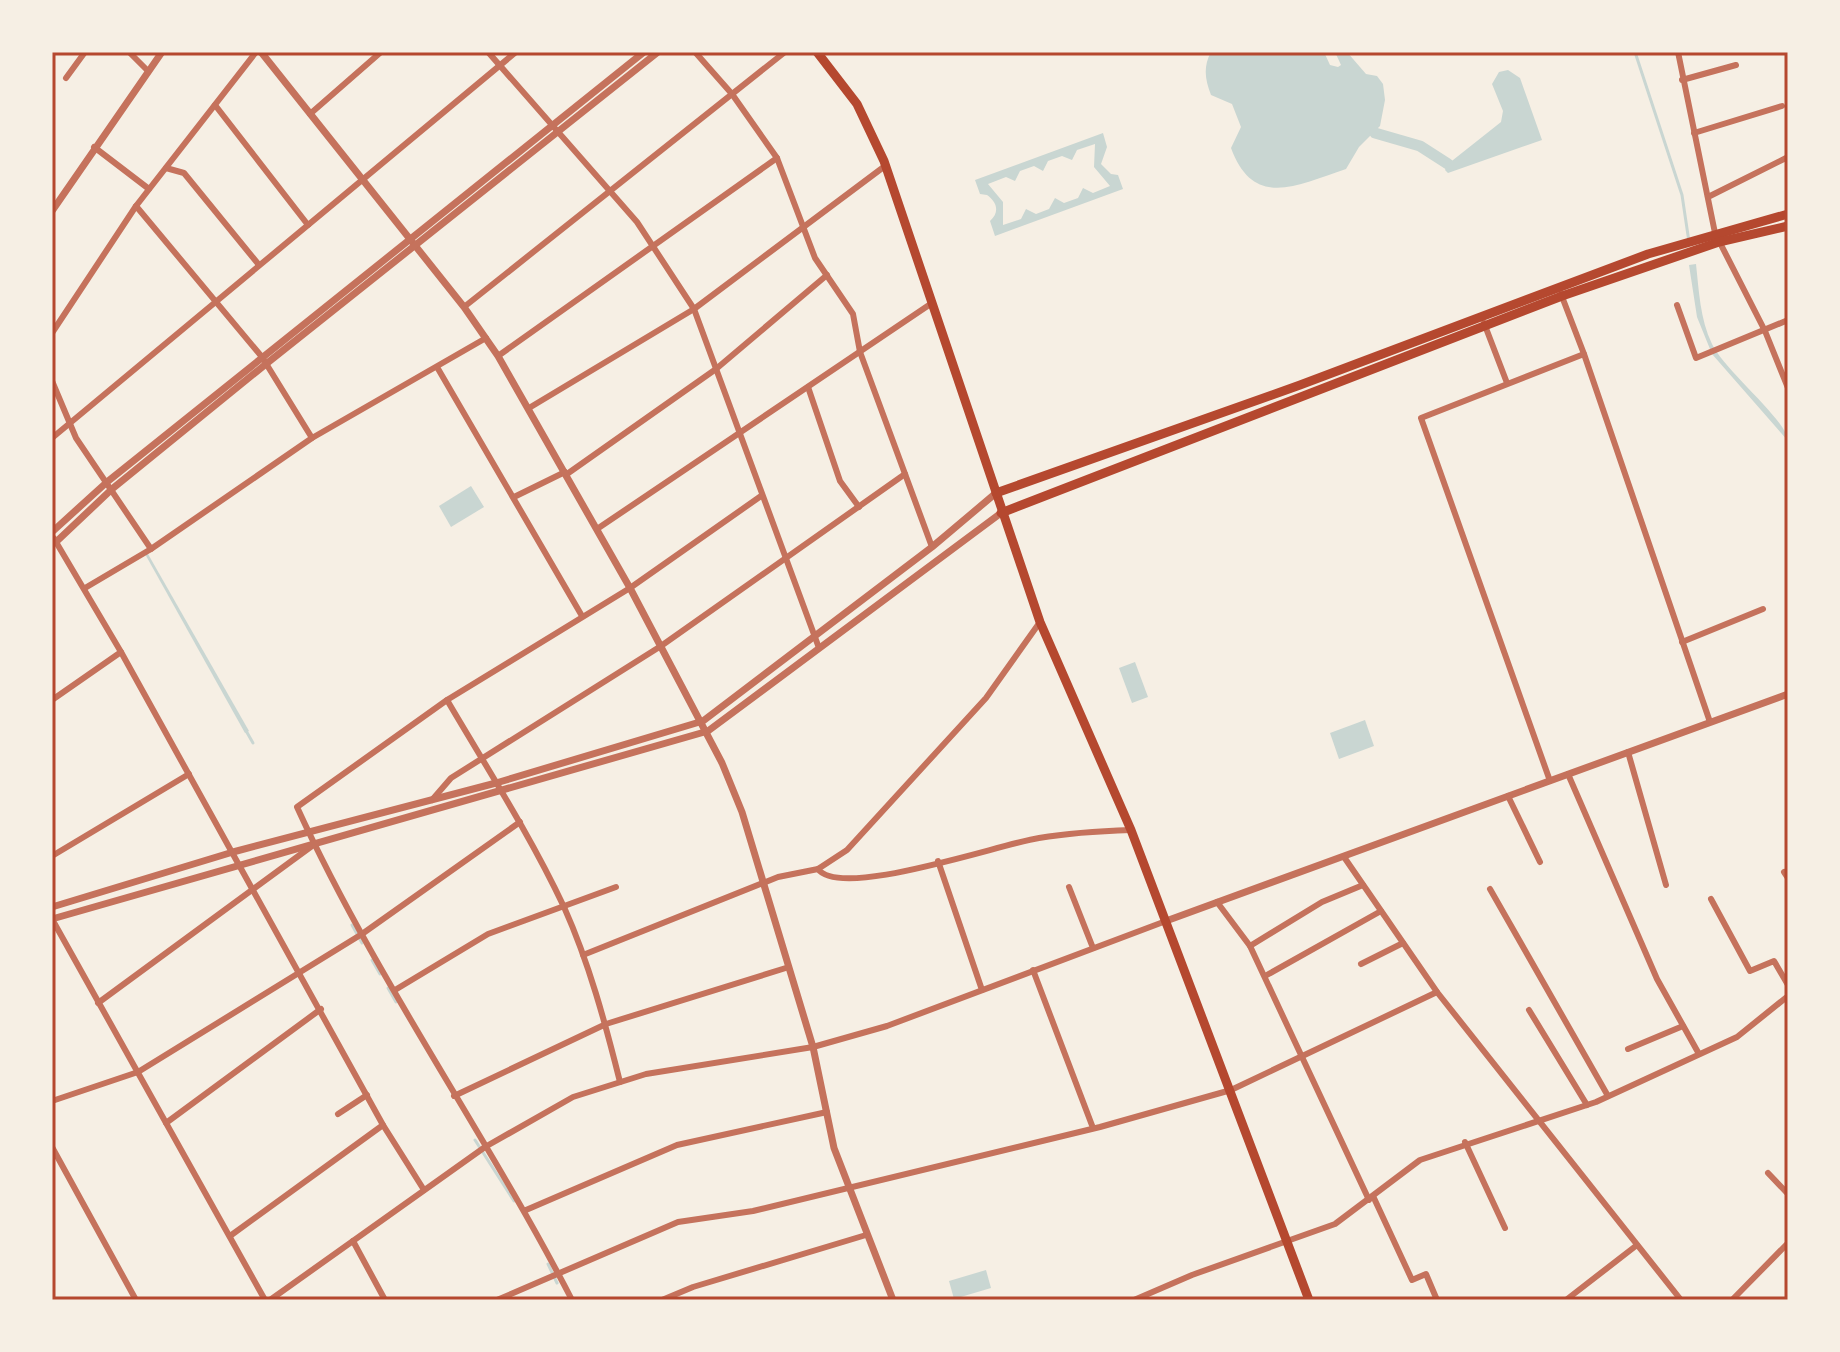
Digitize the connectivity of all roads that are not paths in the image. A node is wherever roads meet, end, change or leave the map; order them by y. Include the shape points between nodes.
1 (85, 52) edge
2 (129, 52) edge
3 (162, 52) edge
4 (259, 52) edge
5 (381, 52) edge
6 (488, 52) edge
7 (516, 52) edge
8 (644, 52) edge
9 (658, 52) edge
10 (695, 52) edge
11 (785, 52) edge
12 (1678, 52) edge
13 (819, 53) edge
14 (1736, 65) dead end
15 (500, 66) junction
16 (148, 71) junction
17 (66, 78) dead end
18 (1682, 80) junction
19 (732, 94) junction
20 (215, 105) junction
21 (1782, 106) dead end
22 (310, 114) junction
23 (555, 128) junction
24 (1694, 133) junction
25 (94, 147) junction
26 (1788, 157) edge
27 (777, 158) junction
28 (885, 166) junction
29 (166, 168) junction
30 (364, 181) junction
31 (149, 189) junction
32 (611, 193) junction
33 (1708, 197) junction
34 (136, 206) junction
35 (52, 211) edge
36 (1788, 214) edge
37 (308, 225) junction
38 (1788, 226) edge
39 (806, 228) junction
40 (1717, 238) junction
41 (412, 242) junction
42 (656, 247) junction
43 (259, 265) junction
44 (827, 275) junction
45 (1558, 286) junction
46 (1562, 296) junction
47 (216, 299) junction
48 (933, 302) junction
49 (1677, 305) dead end
50 (464, 307) junction
51 (694, 309) junction
52 (1482, 314) junction
53 (1788, 320) edge
54 (1485, 326) junction
55 (1765, 331) junction
56 (52, 333) edge
57 (486, 338) junction
58 (860, 352) junction
59 (1584, 354) junction
60 (498, 356) junction
61 (264, 360) junction
62 (437, 367) junction
63 (716, 369) junction
64 (52, 381) edge
65 (1507, 383) junction
66 (808, 387) junction
67 (1788, 388) edge
68 (529, 408) junction
69 (71, 423) junction
70 (739, 433) junction
71 (52, 438) edge
72 (312, 438) junction
73 (566, 473) junction
74 (905, 474) junction
75 (109, 486) junction
76 (996, 493) junction
77 (761, 496) junction
78 (514, 497) junction
79 (859, 507) junction
80 (1001, 513) junction
81 (597, 529) junction
82 (53, 537) edge
83 (932, 547) junction
84 (151, 549) junction
85 (786, 559) junction
86 (85, 588) junction
87 (630, 588) junction
88 (1763, 609) dead end
89 (582, 616) junction
90 (1040, 622) junction
91 (814, 636) junction
92 (1682, 642) junction
93 (661, 646) junction
94 (819, 648) junction
95 (121, 652) junction
96 (1788, 694) edge
97 (52, 700) edge
98 (447, 700) junction
99 (703, 721) junction
100 (1710, 722) junction
101 (708, 731) junction
102 (1628, 752) junction
103 (482, 760) junction
104 (189, 774) junction
105 (1568, 774) junction
106 (1550, 781) junction
107 (496, 783) junction
108 (501, 793) junction
109 (1508, 796) junction
110 (432, 800) junction
111 (520, 822) junction
112 (1131, 830) junction
113 (309, 833) junction
114 (315, 844) junction
115 (233, 852) junction
116 (52, 856) edge
117 (1344, 857) junction
118 (938, 861) junction
119 (1540, 862) dead end
120 (240, 866) junction
121 (818, 869) junction
122 (764, 882) junction
123 (1363, 885) junction
124 (1666, 885) dead end
125 (616, 887) dead end
126 (1069, 887) dead end
127 (1490, 889) dead end
128 (254, 890) junction
129 (1711, 899) dead end
130 (1217, 902) junction
131 (52, 907) edge
132 (563, 907) junction
133 (1381, 911) junction
134 (52, 919) edge
135 (1166, 921) junction
136 (362, 934) junction
137 (1403, 943) junction
138 (1250, 946) junction
139 (1093, 948) junction
140 (583, 955) junction
141 (1361, 964) dead end
142 (789, 967) junction
143 (1033, 970) junction
144 (300, 973) junction
145 (1265, 976) junction
146 (1788, 985) edge
147 (395, 990) junction
148 (982, 990) junction
149 (1437, 992) junction
150 (1788, 996) edge
151 (98, 1003) junction
152 (321, 1009) junction
153 (1529, 1010) dead end
154 (606, 1024) junction
155 (1683, 1026) junction
156 (813, 1047) junction
157 (1628, 1049) dead end
158 (1303, 1053) junction
159 (1699, 1054) junction
160 (138, 1072) junction
161 (620, 1082) junction
162 (1231, 1090) junction
163 (367, 1095) junction
164 (454, 1096) junction
165 (1608, 1096) junction
166 (52, 1101) edge
167 (1587, 1105) junction
168 (827, 1112) junction
169 (338, 1114) dead end
170 (1537, 1121) junction
171 (166, 1123) junction
172 (383, 1125) junction
173 (1093, 1128) junction
174 (1465, 1142) junction
175 (52, 1147) edge
176 (485, 1147) junction
177 (1768, 1173) dead end
178 (847, 1187) junction
179 (424, 1190) junction
180 (1788, 1194) edge
181 (1371, 1198) junction
182 (526, 1210) junction
183 (1505, 1228) dead end
184 (866, 1235) junction
185 (230, 1236) junction
186 (353, 1241) junction
187 (1287, 1241) junction
188 (1788, 1243) edge
189 (1637, 1245) junction
190 (557, 1272) junction
191 (136, 1300) edge
192 (267, 1300) edge
193 (385, 1300) edge
194 (497, 1300) edge
195 (572, 1300) edge
196 (662, 1300) edge
197 (893, 1300) edge
198 (1134, 1300) edge
199 (1309, 1300) edge
200 (1437, 1300) edge
201 (1566, 1300) edge
202 (1681, 1300) edge
203 (1732, 1300) edge

1 - 17 street
2 - 16 street
3 - 16 street
4 - 20 street
4 - 22 street
5 - 22 street
6 - 15 street
7 - 15 street
8 - 23 street
9 - 23 street
10 - 19 street
11 - 19 street
12 - 18 street
13 - 28 main road via 857,104
14 - 18 street
15 - 23 street
15 - 30 street
16 - 25 street
18 - 24 street
19 - 27 street
19 - 32 street
20 - 29 street
20 - 37 street
21 - 24 street
22 - 30 street
23 - 32 street
23 - 41 street
24 - 33 street
25 - 31 street
25 - 35 street
26 - 33 street
27 - 39 street
27 - 42 street
28 - 39 street
28 - 48 main road
29 - 31 street
29 - 43 street via 184,173
30 - 37 street
30 - 41 street
31 - 34 street
32 - 42 street
32 - 50 street
33 - 40 street
34 - 47 street
34 - 56 street
36 - 40 main road
37 - 43 street
38 - 40 main road
39 - 44 street via 815,258
39 - 51 street
40 - 45 main road
40 - 46 main road
40 - 55 street
41 - 50 street
41 - 61 street
42 - 51 street
42 - 60 street
43 - 47 street
44 - 58 street via 853,314
44 - 63 street
45 - 46 street
45 - 52 main road
46 - 54 main road
46 - 59 street
47 - 61 street
47 - 69 street
48 - 58 street
48 - 76 main road
49 - 55 street via 1696,358
50 - 57 street
51 - 63 street
51 - 68 street
52 - 54 street
52 - 76 main road
53 - 55 street
54 - 65 street
54 - 80 main road
55 - 67 street
57 - 60 street
57 - 62 street
58 - 66 street
58 - 74 street
59 - 65 street
59 - 92 street
60 - 68 street
61 - 72 street
61 - 75 street
62 - 72 street
62 - 78 street
63 - 70 street
63 - 73 street
64 - 69 street
65 - 106 street via 1421,418
66 - 70 street
66 - 79 street via 840,481
68 - 73 street
69 - 71 street
69 - 75 street
70 - 77 street
70 - 81 street
72 - 84 street
73 - 78 street
73 - 81 street
74 - 79 street
74 - 83 street
75 - 82 street
75 - 84 street
76 - 80 main road
76 - 83 street
77 - 85 street
77 - 87 street
78 - 89 street
79 - 85 street
80 - 90 main road
80 - 94 street
81 - 87 street
82 - 86 street
83 - 91 street
84 - 86 street
85 - 91 street
85 - 93 street
86 - 95 street
87 - 89 street
87 - 93 street
88 - 92 street
89 - 98 street
90 - 112 main road
90 - 121 street via 986,698 937,753 847,850
91 - 94 street
91 - 99 street
92 - 100 street
93 - 99 street
93 - 103 street
94 - 101 street
95 - 97 street
95 - 104 street
96 - 100 street
98 - 103 street
98 - 113 street via 297,807
99 - 101 street
99 - 107 street
100 - 102 street
101 - 108 street
101 - 122 street
102 - 105 street
102 - 124 street
103 - 107 street
103 - 110 street via 451,778
104 - 115 street
104 - 116 street
105 - 106 street
105 - 155 street via 1657,979
106 - 109 street
107 - 108 street
107 - 110 street
108 - 111 street
108 - 114 street
109 - 117 street
109 - 119 street
110 - 113 street
111 - 132 street
111 - 136 street
112 - 118 street via 1038,838
112 - 135 main road
113 - 114 street
113 - 115 street
114 - 120 street
114 - 128 street
114 - 136 street
115 - 120 street
115 - 131 street
117 - 123 street
117 - 130 street
118 - 121 street via 874,878 838,879
118 - 148 street
120 - 128 street
120 - 134 street
121 - 122 street
122 - 140 street
122 - 142 street
123 - 133 street
123 - 138 street via 1322,902
125 - 132 street
126 - 139 street
127 - 165 street
128 - 144 street
128 - 151 street
129 - 146 street via 1750,971 1774,961
130 - 135 street
130 - 138 street
132 - 140 street
132 - 147 street via 488,934
133 - 137 street
133 - 145 street
134 - 151 street
135 - 139 street
135 - 162 main road
136 - 144 street
136 - 147 street
137 - 141 street
137 - 149 street
138 - 145 street
139 - 143 street
140 - 154 street
142 - 154 street
142 - 156 street
143 - 148 street
143 - 173 street
144 - 152 street
144 - 160 street
145 - 158 street
147 - 164 street
148 - 156 street
149 - 158 street
149 - 170 street
150 - 159 street via 1737,1037
151 - 160 street
152 - 163 street
152 - 171 street
153 - 167 street
154 - 161 street
154 - 164 street
155 - 157 street
155 - 159 street
156 - 161 street
156 - 168 street
158 - 162 street
158 - 181 street
159 - 165 street
160 - 166 street
160 - 171 street
161 - 176 street via 573,1097
162 - 173 street
162 - 187 main road
163 - 169 street
163 - 172 street
164 - 176 street
165 - 167 street
167 - 170 street
168 - 178 street
168 - 182 street via 677,1145
170 - 174 street
170 - 189 street
171 - 185 street
172 - 179 street
172 - 185 street
173 - 178 street
174 - 181 street via 1420,1160
174 - 183 street
175 - 191 street
176 - 179 street
176 - 182 street
177 - 180 street
178 - 184 street
178 - 190 street via 735,1215 678,1222
179 - 186 street
181 - 187 street via 1335,1224
181 - 200 street via 1412,1280 1426,1274
182 - 190 street
184 - 196 street
184 - 197 street
185 - 192 street
186 - 192 street
186 - 193 street
187 - 198 street
187 - 199 main road
188 - 203 street
189 - 201 street
189 - 202 street
190 - 194 street
190 - 195 street

